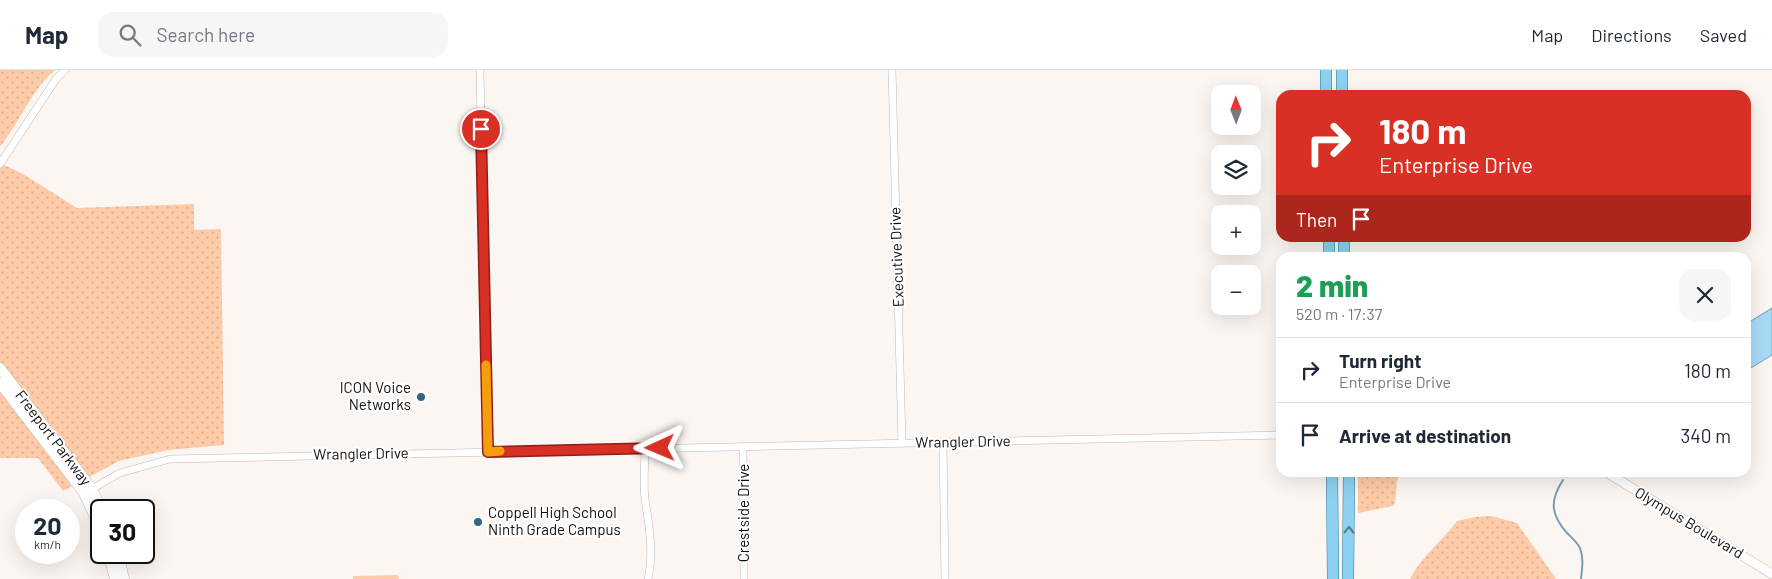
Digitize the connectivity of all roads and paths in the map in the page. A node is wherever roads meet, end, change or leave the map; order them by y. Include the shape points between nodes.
1 (65, 70) edge
2 (480, 70) edge
3 (892, 70) edge
4 (1326, 70) edge
5 (1342, 70) edge
6 (1326, 90) edge
7 (1342, 90) edge
8 (0, 164) edge
9 (1, 376) edge
10 (1276, 435) edge
11 (943, 442) junction
12 (902, 443) junction
13 (743, 446) junction
14 (645, 448) junction
15 (488, 452) junction
16 (1332, 477) edge
17 (1349, 477) edge
18 (1614, 477) edge
19 (88, 491) junction
20 (91, 499) edge
21 (94, 499) edge
22 (111, 564) edge
23 (121, 564) edge
24 (1772, 574) edge
25 (115, 579) edge
26 (124, 579) edge
27 (648, 579) edge
28 (744, 579) edge
29 (945, 579) edge
30 (1333, 579) edge
31 (1348, 579) edge

1 - 8 street
2 - 15 street
3 - 12 street, Executive Drive
4 - 6 main road
5 - 7 main road
9 - 19 main road, Freeport Parkway
10 - 11 street, Wrangler Drive
11 - 12 street, Wrangler Drive
11 - 29 street
12 - 13 street, Wrangler Drive
13 - 14 street, Wrangler Drive
13 - 28 street, Crestside Drive
14 - 15 street, Wrangler Drive
14 - 27 street via 645,498 650,516 651,566
15 - 19 street, Wrangler Drive via 170,459 129,470
16 - 30 main road
31 -> 17 main road
18 - 24 street, Olympus Boulevard
19 - 20 main road, Freeport Parkway
19 - 21 main road, Freeport Parkway
22 - 25 main road
23 - 26 main road

